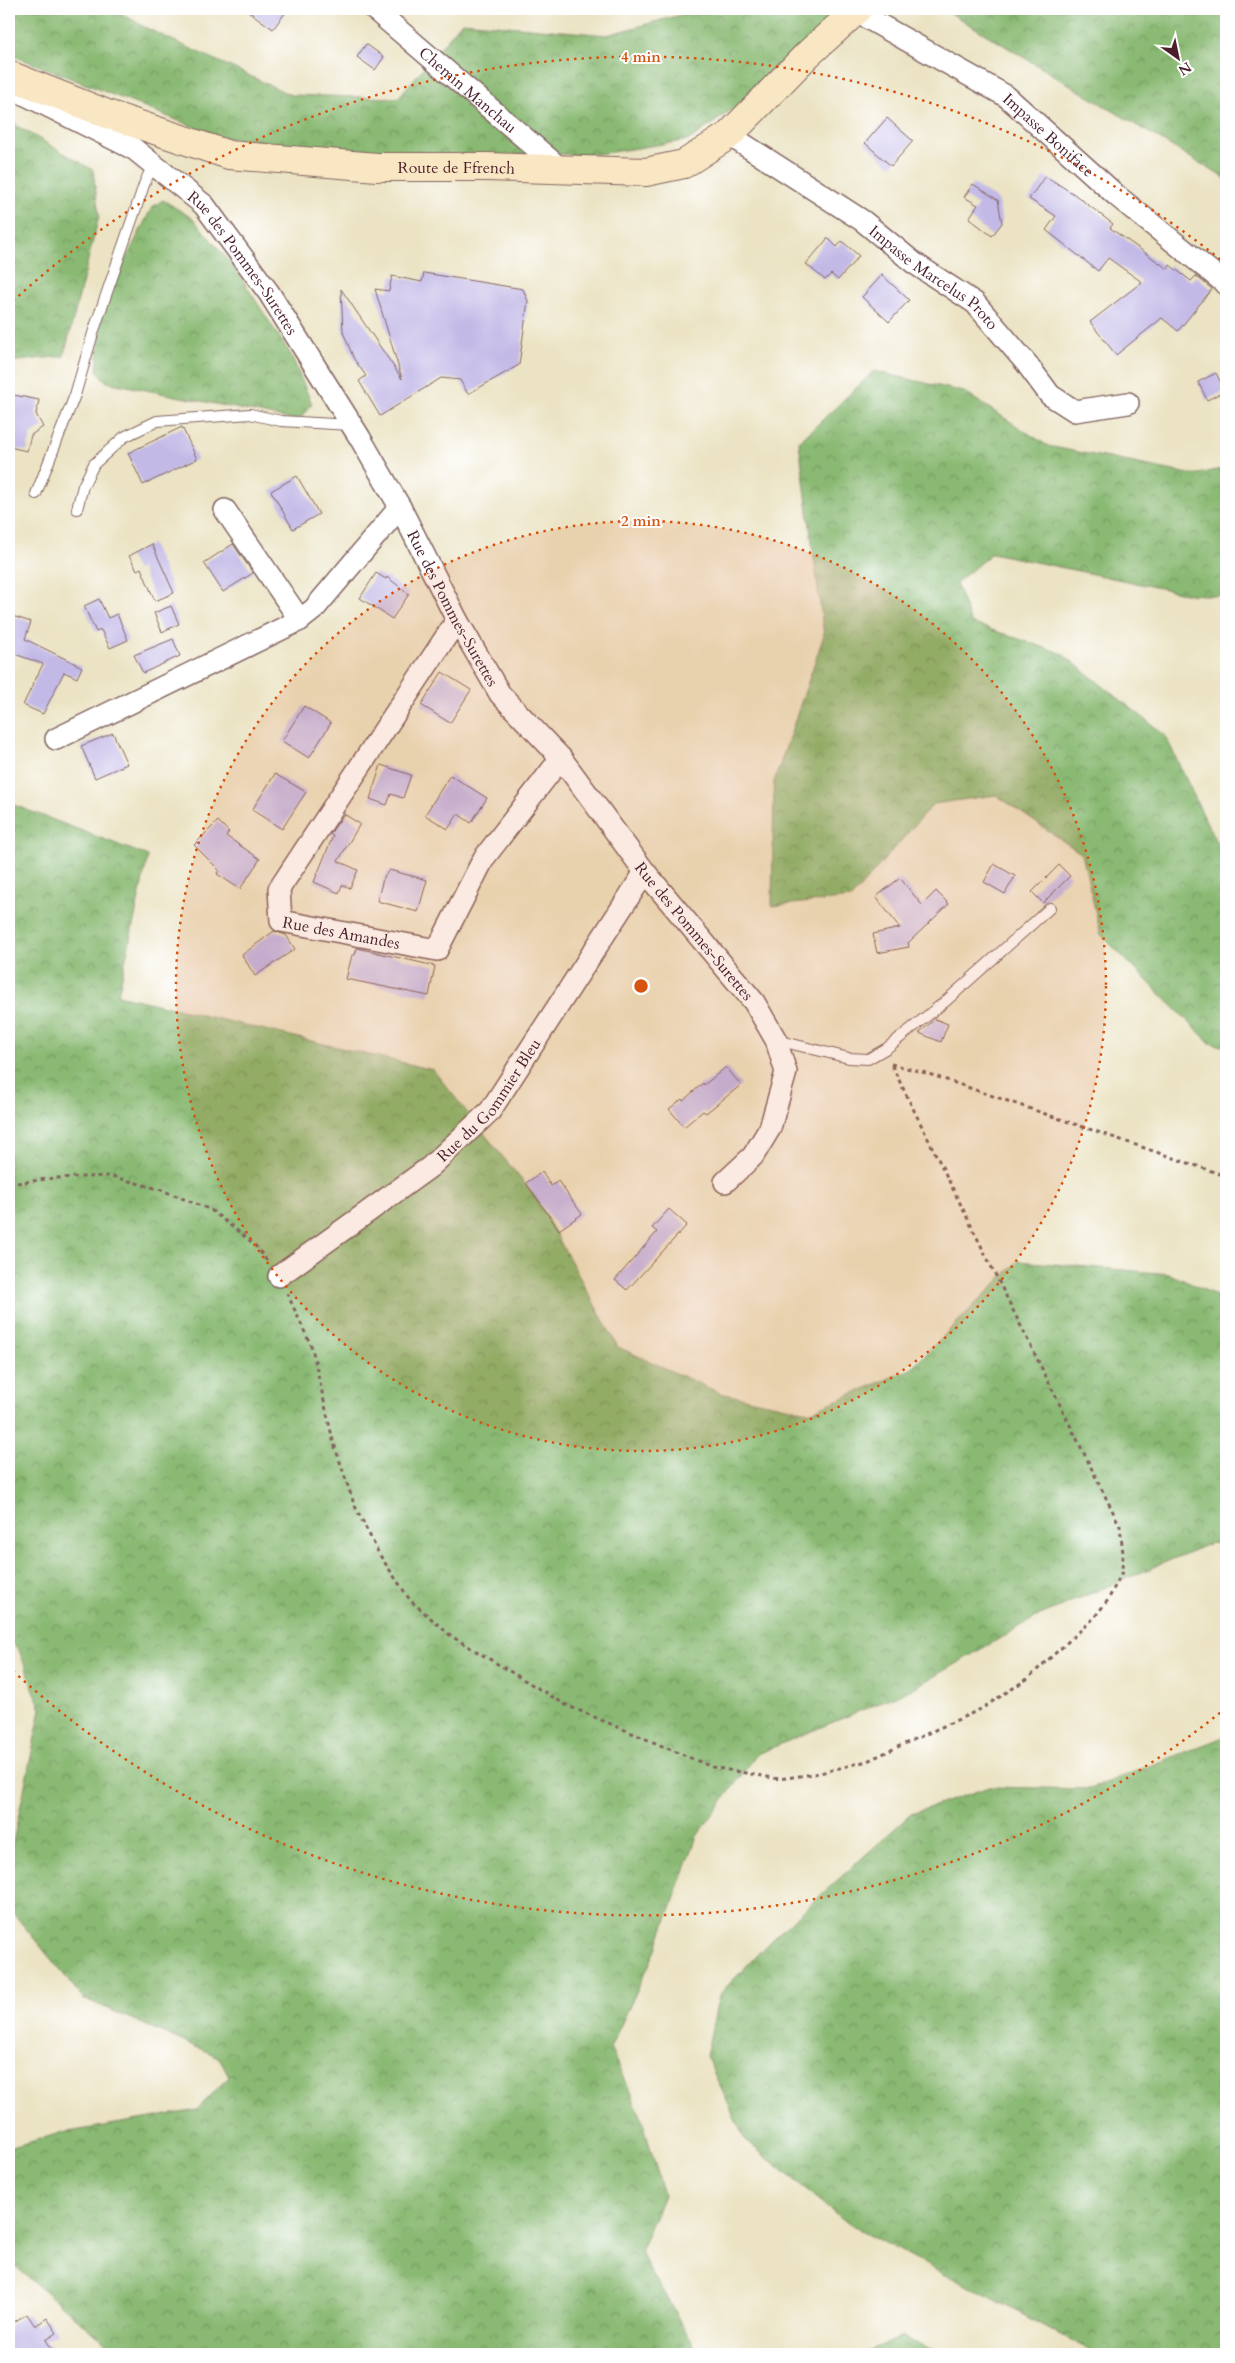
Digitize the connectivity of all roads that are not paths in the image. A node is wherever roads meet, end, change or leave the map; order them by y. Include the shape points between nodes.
1 (374, 9) edge
2 (857, 10) edge
3 (9, 75) edge
4 (9, 86) edge
5 (729, 135) junction
6 (153, 165) junction
7 (562, 170) junction
8 (1226, 284) edge
9 (1128, 403) dead end
10 (352, 425) junction
11 (36, 494) dead end
12 (400, 507) junction
13 (78, 509) dead end
14 (225, 510) dead end
15 (300, 620) junction
16 (458, 620) junction
17 (56, 740) dead end
18 (561, 758) junction
19 (645, 872) junction
20 (1050, 908) dead end
21 (776, 1040) junction
22 (725, 1182) dead end
23 (279, 1276) road end

1 - 7 street, Chemin Manchau
2 - 5 main road, Route de Ffrench via 807,55
2 - 8 street, Impasse Boniface via 1006,96 1117,196
3 - 7 main road, Route de Ffrench via 107,114 229,155 377,167
4 - 6 street, Rue des Pommes-Surettes via 134,149
5 - 7 main road, Route de Ffrench via 684,164 646,172
5 - 9 street, Impasse Marcelus Proto via 863,221 914,263 975,303 1050,395 1075,411
6 - 10 street, Rue des Pommes-Surettes via 204,205 269,293
6 - 11 lane via 94,330 75,395
10 - 12 street, Rue des Pommes-Surettes
10 - 13 lane via 281,420 250,414 157,421 124,437 94,464 83,486
12 - 15 street via 314,609
12 - 16 street, Rue des Pommes-Surettes
14 - 15 street
15 - 17 street
16 - 18 street, Rue des Pommes-Surettes via 500,694
16 - 18 street, Rue des Amandes via 279,889 281,921 437,950 484,858
18 - 19 street, Rue des Pommes-Surettes
19 - 21 street, Rue des Pommes-Surettes via 754,1002
19 - 23 street, Rue du Gommier Bleu via 490,1111 430,1167
20 - 21 lane via 948,1000 868,1060
21 - 22 street, Rue des Pommes-Surettes via 786,1072 770,1128 752,1156

